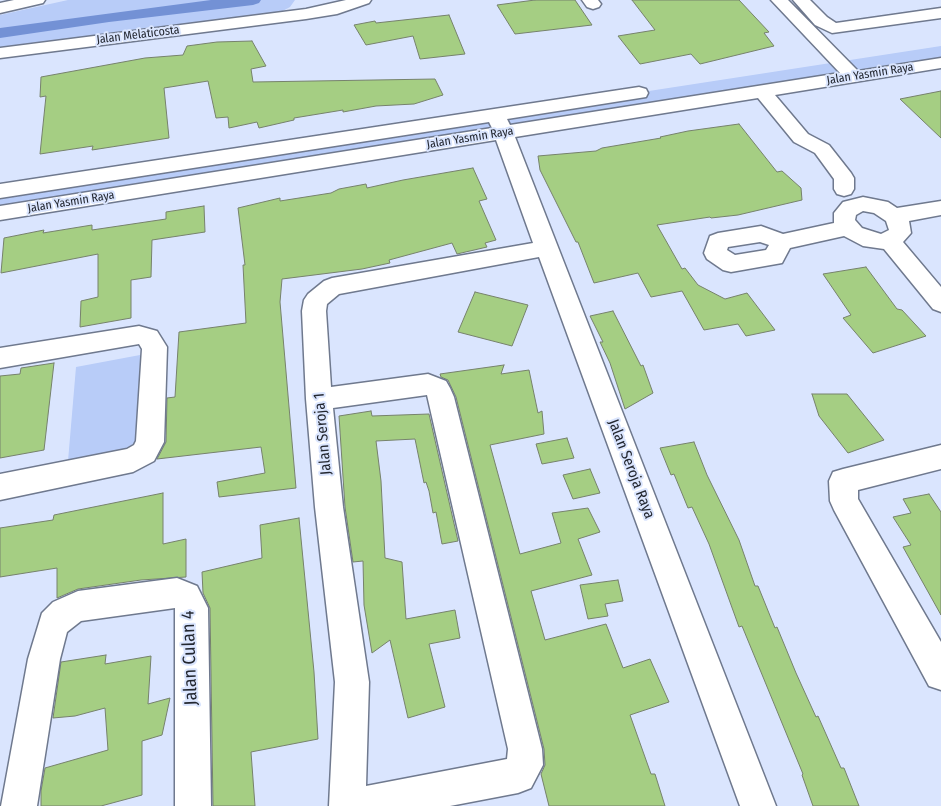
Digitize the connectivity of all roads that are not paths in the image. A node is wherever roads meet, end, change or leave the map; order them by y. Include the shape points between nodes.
1 (37, 0) edge
2 (303, 0) edge
3 (363, 0) edge
4 (779, 0) edge
5 (801, 0) edge
6 (0, 8) edge
7 (941, 13) edge
8 (277, 18) junction
9 (941, 46) edge
10 (0, 53) edge
11 (840, 62) junction
12 (941, 63) edge
13 (854, 77) junction
14 (677, 87) dead end
15 (657, 90) dead end
16 (762, 92) junction
17 (549, 106) junction
18 (500, 124) junction
19 (558, 124) junction
20 (801, 138) joint
21 (0, 191) edge
22 (850, 197) junction
23 (941, 208) edge
24 (0, 213) edge
25 (894, 216) junction
26 (848, 228) junction
27 (889, 241) junction
28 (782, 242) dead end
29 (547, 248) junction
30 (941, 303) edge
31 (0, 358) edge
32 (320, 399) junction
33 (941, 457) edge
34 (0, 487) edge
35 (941, 674) edge
36 (18, 806) edge
37 (193, 806) edge
38 (347, 806) edge
39 (356, 806) edge
40 (758, 806) edge

1 - 6 street
2 - 8 street, Jalan Melaticosta via 292,12
3 - 8 street, Jalan Melaticosta via 331,10
4 - 11 street
5 - 7 street via 832,28
8 - 10 street, Jalan Melaticosta
9 - 11 street, Jalan Yasmin Raya
11 - 13 street
11 - 14 street, Jalan Yasmin Raya
12 - 13 street, Jalan Yasmin Raya
13 - 16 street, Jalan Yasmin Raya
15 - 17 street, Jalan Yasmin Raya
16 - 19 street, Jalan Yasmin Raya
16 - 20 street
17 - 18 street, Jalan Yasmin Raya
17 - 19 street
18 - 19 street, Jalan Yasmin Raya
18 - 21 street, Jalan Yasmin Raya
18 - 24 street, Jalan Yasmin Raya
18 - 29 street, Jalan Seroja Raya
20 - 22 street via 804,155 826,180
22 - 25 street
22 - 26 street via 851,207 845,213 844,222
23 - 25 street
25 - 27 street via 899,222 900,233
26 - 27 street via 871,241
26 - 28 street
27 - 30 street
29 - 32 street, Jalan Seroja 1 via 332,287 321,294 314,311
29 - 40 street, Jalan Seroja Raya
31 - 34 street via 139,335 148,338 155,347 150,442 144,453 134,460
32 - 38 street, Jalan Seroja 1 via 329,507 352,682
32 - 39 street via 428,384 437,388 525,749 525,765 518,775
33 - 35 street via 843,481 844,500
36 - 37 street, Jalan Culan 4 via 53,624 78,606 177,593 186,597 192,608

